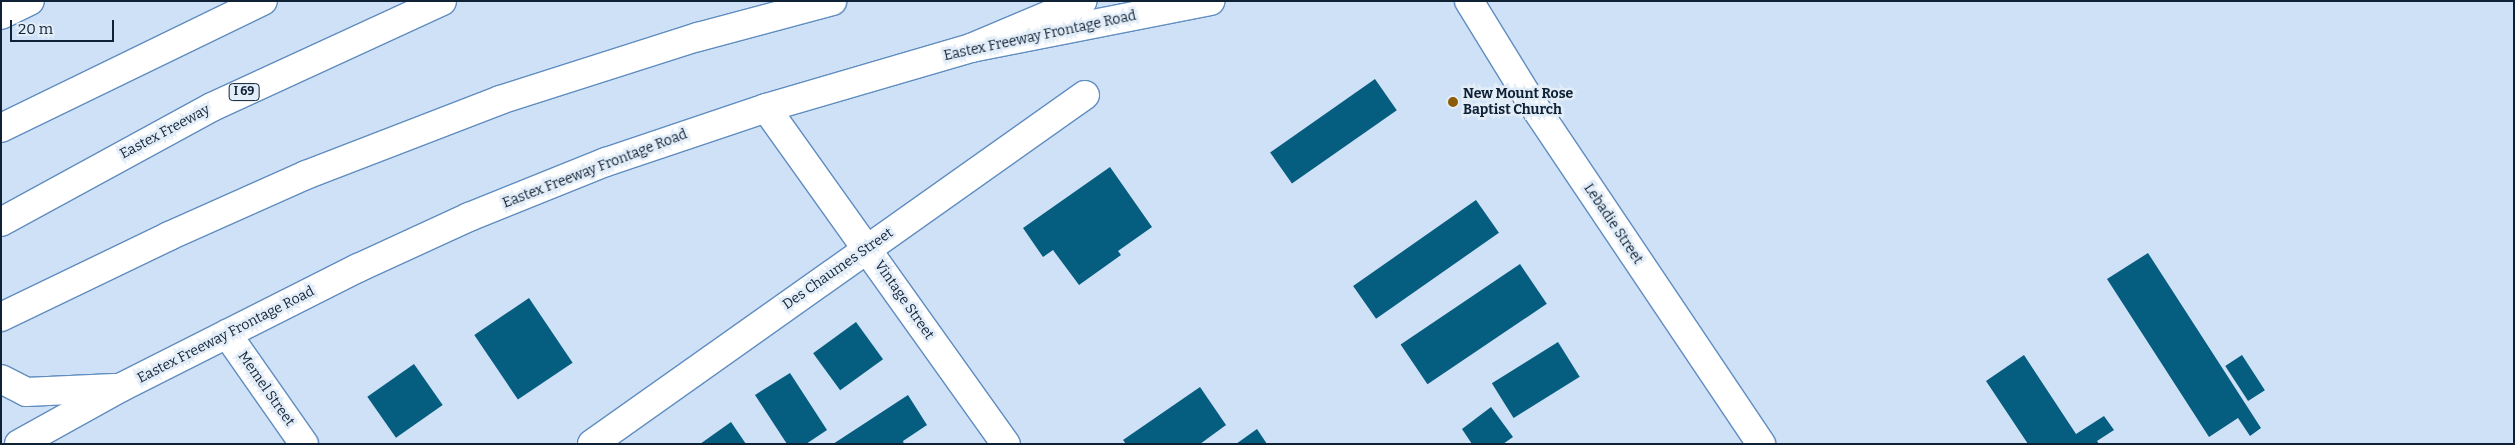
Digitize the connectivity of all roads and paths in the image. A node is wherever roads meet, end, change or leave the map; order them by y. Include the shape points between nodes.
1 (30, 1) edge
2 (263, 1) edge
3 (442, 1) edge
4 (832, 1) edge
5 (1082, 1) edge
6 (1210, 1) edge
7 (1469, 1) edge
8 (1, 15) edge
9 (972, 48) junction
10 (1085, 96) dead end
11 (766, 108) junction
12 (1, 128) edge
13 (1, 222) edge
14 (868, 248) junction
15 (1, 317) edge
16 (227, 334) junction
17 (1, 380) edge
18 (122, 388) junction
19 (48, 433) edge
20 (19, 444) edge
21 (304, 444) edge
22 (592, 444) edge
23 (1006, 444) edge
24 (1762, 444) edge

1 - 8 main road
2 - 12 main road
3 - 13 main road, Eastex Freeway / I 69 via 212,107
4 - 15 main road via 698,37 500,100 306,175
5 - 9 main road
6 - 9 main road, Eastex Freeway Frontage Road
7 - 24 main road, Lebadie Street via 1528,97
9 - 11 main road, Eastex Freeway Frontage Road
10 - 14 main road, Des Chaumes Street
11 - 14 main road, Vintage Street
11 - 16 main road, Eastex Freeway Frontage Road via 606,162 469,217
14 - 22 main road, Des Chaumes Street
14 - 23 main road, Vintage Street
16 - 18 main road, Eastex Freeway Frontage Road
16 - 21 main road, Memel Street
17 - 18 main road via 26,392
18 - 19 main road, Eastex Freeway Frontage Road
19 - 20 main road, Eastex Freeway Frontage Road

